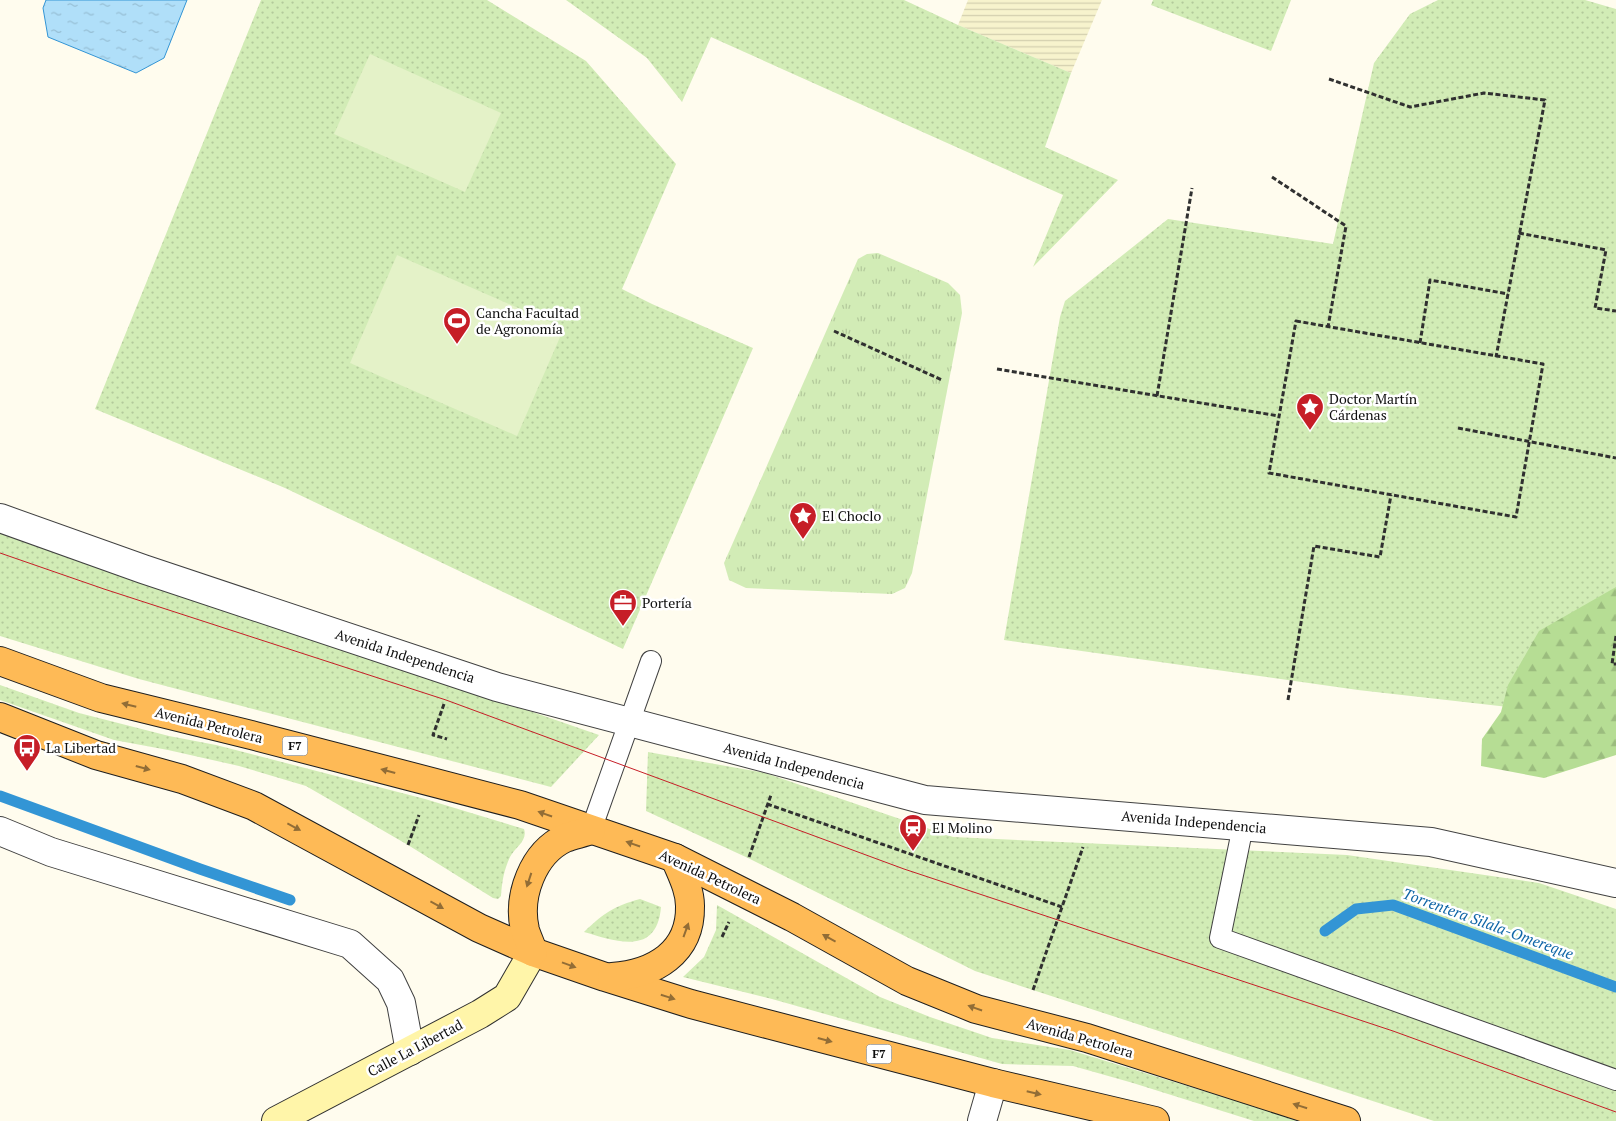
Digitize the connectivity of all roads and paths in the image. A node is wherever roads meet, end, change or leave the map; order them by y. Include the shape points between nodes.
1 (1329, 79) dead end
2 (1272, 177) dead end
3 (1192, 188) dead end
4 (1520, 232) junction
5 (1508, 294) junction
6 (1616, 311) edge
7 (1328, 327) junction
8 (834, 331) dead end
9 (1420, 343) junction
10 (1496, 356) junction
11 (997, 369) dead end
12 (942, 380) dead end
13 (1156, 396) junction
14 (1279, 416) junction
15 (1458, 428) dead end
16 (1529, 442) junction
17 (1616, 458) edge
18 (1391, 495) junction
19 (0, 518) edge
20 (1616, 636) edge
21 (0, 661) edge
22 (651, 661) dead end
23 (1616, 664) edge
24 (456, 673) junction
25 (1288, 700) dead end
26 (0, 717) edge
27 (629, 723) junction
28 (447, 739) dead end
29 (782, 763) junction
30 (768, 804) junction
31 (422, 808) dead end
32 (1094, 813) junction
33 (1243, 826) junction
34 (591, 830) junction
35 (0, 831) edge
36 (408, 845) dead end
37 (675, 858) junction
38 (748, 858) dead end
39 (1616, 883) edge
40 (1062, 907) junction
41 (533, 952) junction
42 (605, 977) junction
43 (1022, 1021) junction
44 (410, 1051) junction
45 (1616, 1080) edge
46 (993, 1083) junction
47 (276, 1121) edge
48 (982, 1121) edge
49 (1155, 1121) edge
50 (1346, 1121) edge

1 - 4 path via 1410,107 1484,93 1545,100
2 - 7 path via 1346,226
3 - 13 path
4 - 5 path
4 - 6 path via 1606,250 1595,308
5 - 9 path via 1430,280
5 - 10 path
7 - 9 path
7 - 14 path via 1296,321
8 - 12 path
9 - 10 path
10 - 16 path via 1543,364
11 - 13 path
13 - 14 path
14 - 18 path via 1269,473
15 - 16 path
16 - 17 path
16 - 18 path via 1516,517
18 - 25 path via 1380,558 1314,546
19 - 24 street, Avenida Independencia
20 - 23 path via 1612,664
34 -> 21 highway, Avenida Petrolera / F7 via 520,805 101,698
22 - 27 lane
24 - 27 street, Avenida Independencia
24 - 28 path via 433,735
26 -> 41 highway, F7 via 96,755 182,779 254,806 479,928
27 - 29 street, Avenida Independencia
27 - 34 lane
29 - 30 path
29 - 32 street, Avenida Independencia via 925,800
30 - 38 path
30 - 40 path
31 - 36 path
32 - 33 street, Avenida Independencia
32 - 40 path
33 - 39 street, Avenida Independencia via 1431,842
33 - 45 lane via 1220,938
37 -> 34 highway, Avenida Petrolera / F7
34 -> 41 highway via 564,839 546,851 533,868 524,907 525,929
35 - 44 street via 51,852 350,944 390,980 401,1004
42 -> 37 highway via 641,973 662,963 678,947 688,927 690,904
43 -> 37 highway, Avenida Petrolera / F7 via 976,1009 907,981 792,917
40 - 43 path
41 -> 42 highway, F7
41 - 44 main road, Calle La Libertad via 506,997
42 -> 46 highway, F7 via 691,1004
50 -> 43 highway, Avenida Petrolera / F7 via 1087,1038
44 - 47 main road, Calle La Libertad
46 - 48 street
46 -> 49 highway, F7

